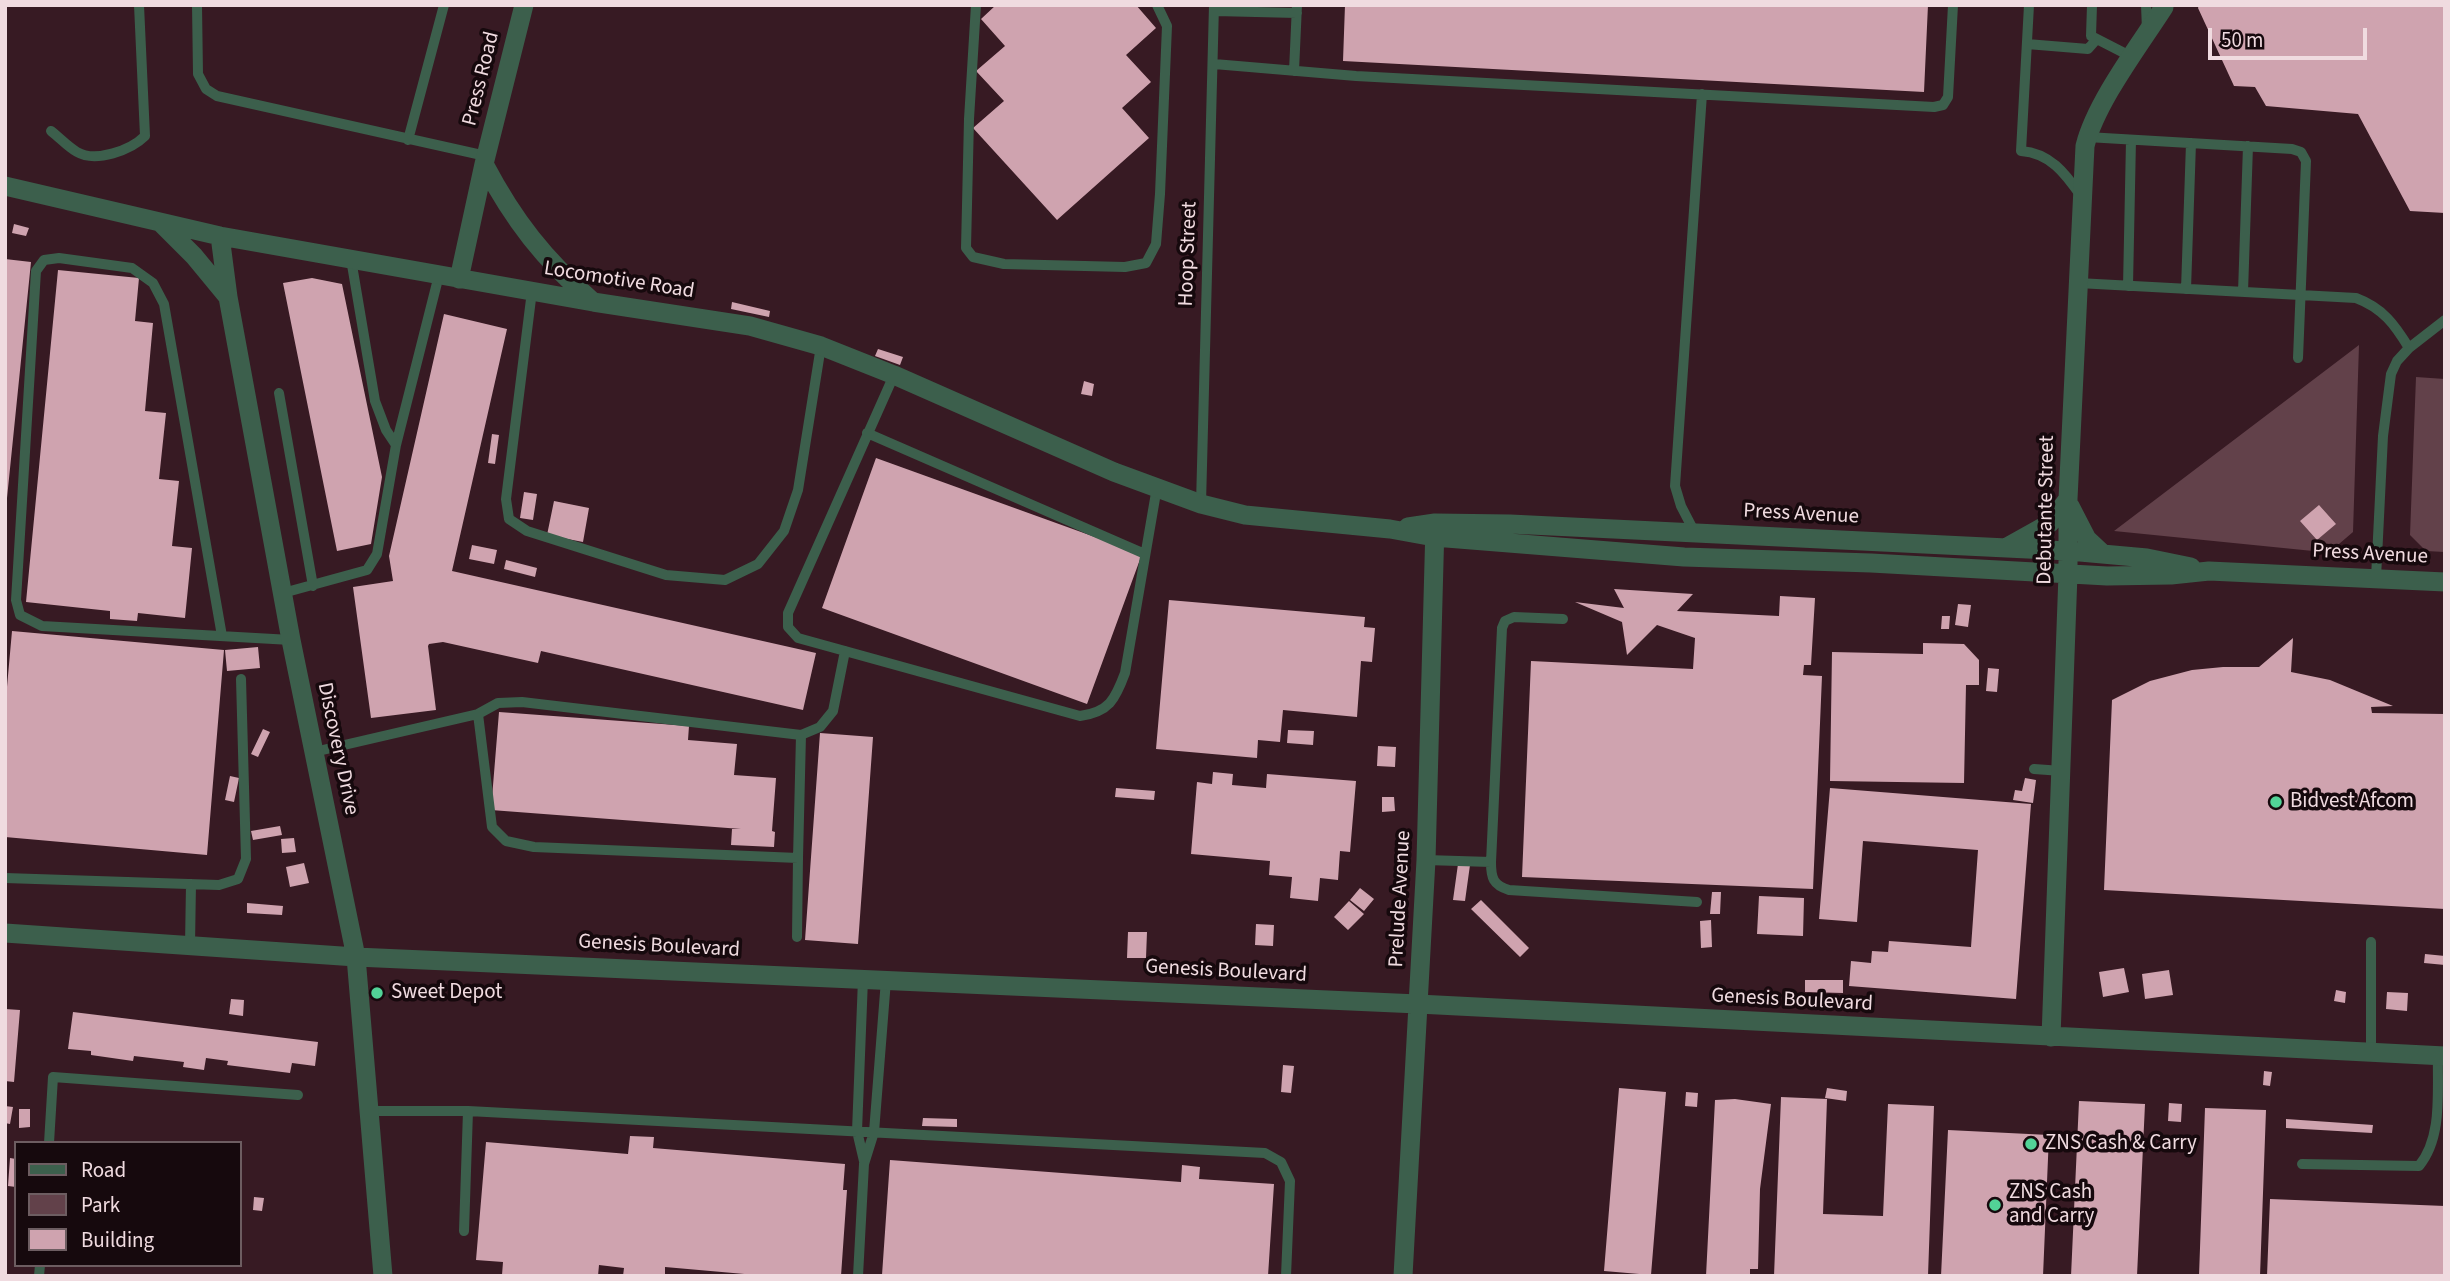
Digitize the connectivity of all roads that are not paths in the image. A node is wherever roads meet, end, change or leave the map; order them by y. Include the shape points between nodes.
1 (139, 5) edge
2 (197, 5) edge
3 (444, 5) edge
4 (524, 5) edge
5 (976, 5) edge
6 (1157, 5) edge
7 (1953, 5) edge
8 (2029, 5) edge
9 (2092, 5) edge
10 (2155, 6) edge
11 (1214, 8) edge
12 (1297, 9) edge
13 (2096, 40) junction
14 (2027, 44) junction
15 (2132, 57) junction
16 (1213, 64) junction
17 (1294, 71) junction
18 (1702, 94) junction
19 (51, 131) dead end
20 (2087, 137) junction
21 (408, 140) junction
22 (2131, 140) junction
23 (2191, 143) junction
24 (2248, 146) junction
25 (485, 160) junction
26 (5, 186) edge
27 (2082, 198) junction
28 (159, 221) junction
29 (220, 236) junction
30 (351, 259) junction
31 (439, 275) junction
32 (459, 279) junction
33 (2078, 283) junction
34 (2128, 286) junction
35 (2186, 289) junction
36 (533, 291) junction
37 (2243, 292) junction
38 (2301, 295) junction
39 (228, 297) junction
40 (593, 302) junction
41 (2445, 320) edge
42 (821, 346) junction
43 (2409, 348) junction
44 (2298, 358) dead end
45 (894, 374) junction
46 (279, 393) dead end
47 (867, 433) junction
48 (396, 444) junction
49 (1157, 487) junction
50 (2068, 499) junction
51 (1201, 504) junction
52 (1607, 529) junction
53 (1435, 530) junction
54 (1695, 533) junction
55 (2006, 548) junction
56 (1605, 551) junction
57 (2069, 551) junction
58 (2102, 553) junction
59 (1145, 554) junction
60 (2209, 571) junction
61 (2068, 574) junction
62 (2376, 578) junction
63 (2445, 582) edge
64 (313, 586) junction
65 (283, 593) junction
66 (1563, 620) dead end
67 (222, 636) junction
68 (291, 640) junction
69 (845, 652) junction
70 (241, 680) dead end
71 (478, 714) junction
72 (801, 736) junction
73 (314, 752) junction
74 (2034, 769) dead end
75 (2062, 771) junction
76 (798, 858) junction
77 (1426, 860) junction
78 (1491, 862) junction
79 (5, 878) edge
80 (191, 884) junction
81 (1697, 902) dead end
82 (5, 933) edge
83 (797, 937) dead end
84 (2371, 942) dead end
85 (190, 945) junction
86 (356, 957) junction
87 (863, 979) junction
88 (886, 980) junction
89 (1418, 1004) junction
90 (2051, 1037) junction
91 (2371, 1052) junction
92 (2442, 1055) edge
93 (298, 1095) dead end
94 (370, 1111) junction
95 (468, 1111) junction
96 (857, 1131) junction
97 (874, 1132) junction
98 (49, 1141) edge
99 (864, 1164) junction
100 (2302, 1164) dead end
101 (464, 1231) dead end
102 (383, 1276) edge
103 (858, 1276) edge
104 (1286, 1276) edge
105 (1403, 1276) edge

1 - 19 lane via 145,136 107,155 85,155
2 - 21 lane via 198,74 206,89 217,96
3 - 21 lane
4 - 25 street, Press Road
5 - 6 lane via 966,248 973,257 1004,264 1125,267 1146,263 1156,244 1167,26
7 - 18 lane via 1948,97 1943,105
8 - 14 lane
9 - 13 lane via 2091,36
10 - 15 street, Debutante Street via 2148,33
11 - 12 lane
11 - 16 lane, Hoop Street
12 - 17 lane
13 - 14 lane via 2088,49
13 - 15 lane
14 - 27 lane via 2021,151 2034,152 2059,167
15 - 20 street, Debutante Street
16 - 17 lane
16 - 51 lane, Hoop Street
17 - 18 lane
18 - 54 lane via 1675,486
20 - 22 lane
20 - 27 street, Debutante Street
21 - 25 lane
22 - 23 lane
22 - 34 lane
23 - 24 lane
23 - 35 lane
24 - 37 lane
24 - 38 lane via 2292,149 2301,152 2306,161
25 - 32 street, Press Road
25 - 40 street via 503,201 523,230
26 - 28 street, Locomotive Road
27 - 33 street, Debutante Street
28 - 29 street, Locomotive Road
28 - 39 street
29 - 30 street, Locomotive Road
29 - 39 street, Discovery Drive
30 - 31 street, Locomotive Road
30 - 48 lane via 375,401
31 - 32 street, Locomotive Road
31 - 48 lane
32 - 36 street, Locomotive Road
33 - 34 lane
33 - 50 street, Debutante Street
34 - 35 lane
35 - 37 lane
36 - 40 street, Locomotive Road
36 - 42 lane via 506,499 509,519 527,531 666,575 725,580 758,564 784,531 798,490
37 - 38 lane
38 - 43 lane via 2372,304 2393,321
38 - 44 lane
39 - 65 street, Discovery Drive
40 - 42 street, Locomotive Road via 750,326
41 - 43 lane
42 - 45 street, Locomotive Road
43 - 62 lane via 2391,374
45 - 47 lane
45 - 49 street, Locomotive Road
46 - 64 lane
47 - 59 lane
47 - 69 lane via 788,613 788,627 798,638
48 - 64 lane via 377,554 368,570
49 - 51 street, Locomotive Road
49 - 59 lane
50 - 55 street via 2050,523
50 - 57 street, Debutante Street
50 - 58 street via 2087,539
51 - 53 street, Press Avenue via 1245,514
52 - 53 street, Press Avenue via 1510,524
52 - 54 street, Press Avenue
52 - 56 street
53 - 56 street, Press Avenue
53 - 77 street, Prelude Avenue
54 - 55 street, Press Avenue
55 - 57 street, Press Avenue
56 - 61 street, Press Avenue
57 - 58 street, Press Avenue
57 - 61 street, Debutante Street
58 - 60 street, Press Avenue
59 - 69 lane via 1125,673 1116,696 1099,713 1080,716
60 - 61 street, Press Avenue via 2143,576
60 - 62 street, Press Avenue
61 - 75 street, Debutante Street
62 - 63 street, Press Avenue
64 - 65 lane
65 - 68 street, Discovery Drive
66 - 78 lane via 1514,617 1502,628
67 - 67 lane via 164,304 153,283 132,268 44,260 37,271 16,600 20,615 42,625
67 - 68 lane
68 - 73 street, Discovery Drive
69 - 72 lane via 833,711 820,727
70 - 80 lane via 246,859 238,878 219,886
71 - 72 lane via 498,702 522,702
71 - 73 lane
71 - 76 lane via 492,827 506,841 534,847
72 - 76 lane
73 - 86 street, Discovery Drive
74 - 75 lane
75 - 90 street, Debutante Street
76 - 83 lane
77 - 78 lane
77 - 89 street, Prelude Avenue
78 - 81 lane via 1494,883 1509,890
79 - 80 lane
80 - 85 lane
82 - 85 street, Genesis Boulevard
84 - 91 lane
85 - 86 street, Genesis Boulevard
86 - 87 street, Genesis Boulevard
86 - 94 street, Discovery Drive
87 - 88 street, Genesis Boulevard
87 - 96 lane
88 - 89 street, Genesis Boulevard
88 - 97 lane
89 - 90 street, Genesis Boulevard
89 - 105 street, Prelude Avenue
90 - 91 street, Genesis Boulevard
91 - 92 street, Genesis Boulevard
92 - 100 lane via 2435,1136 2419,1166
93 - 98 lane via 53,1077
94 - 95 lane
94 - 102 street, Discovery Drive
95 - 96 lane
95 - 101 lane
96 - 97 lane
96 - 99 lane
97 - 99 lane
97 - 104 lane via 1265,1153 1281,1162 1290,1181
99 - 103 lane

